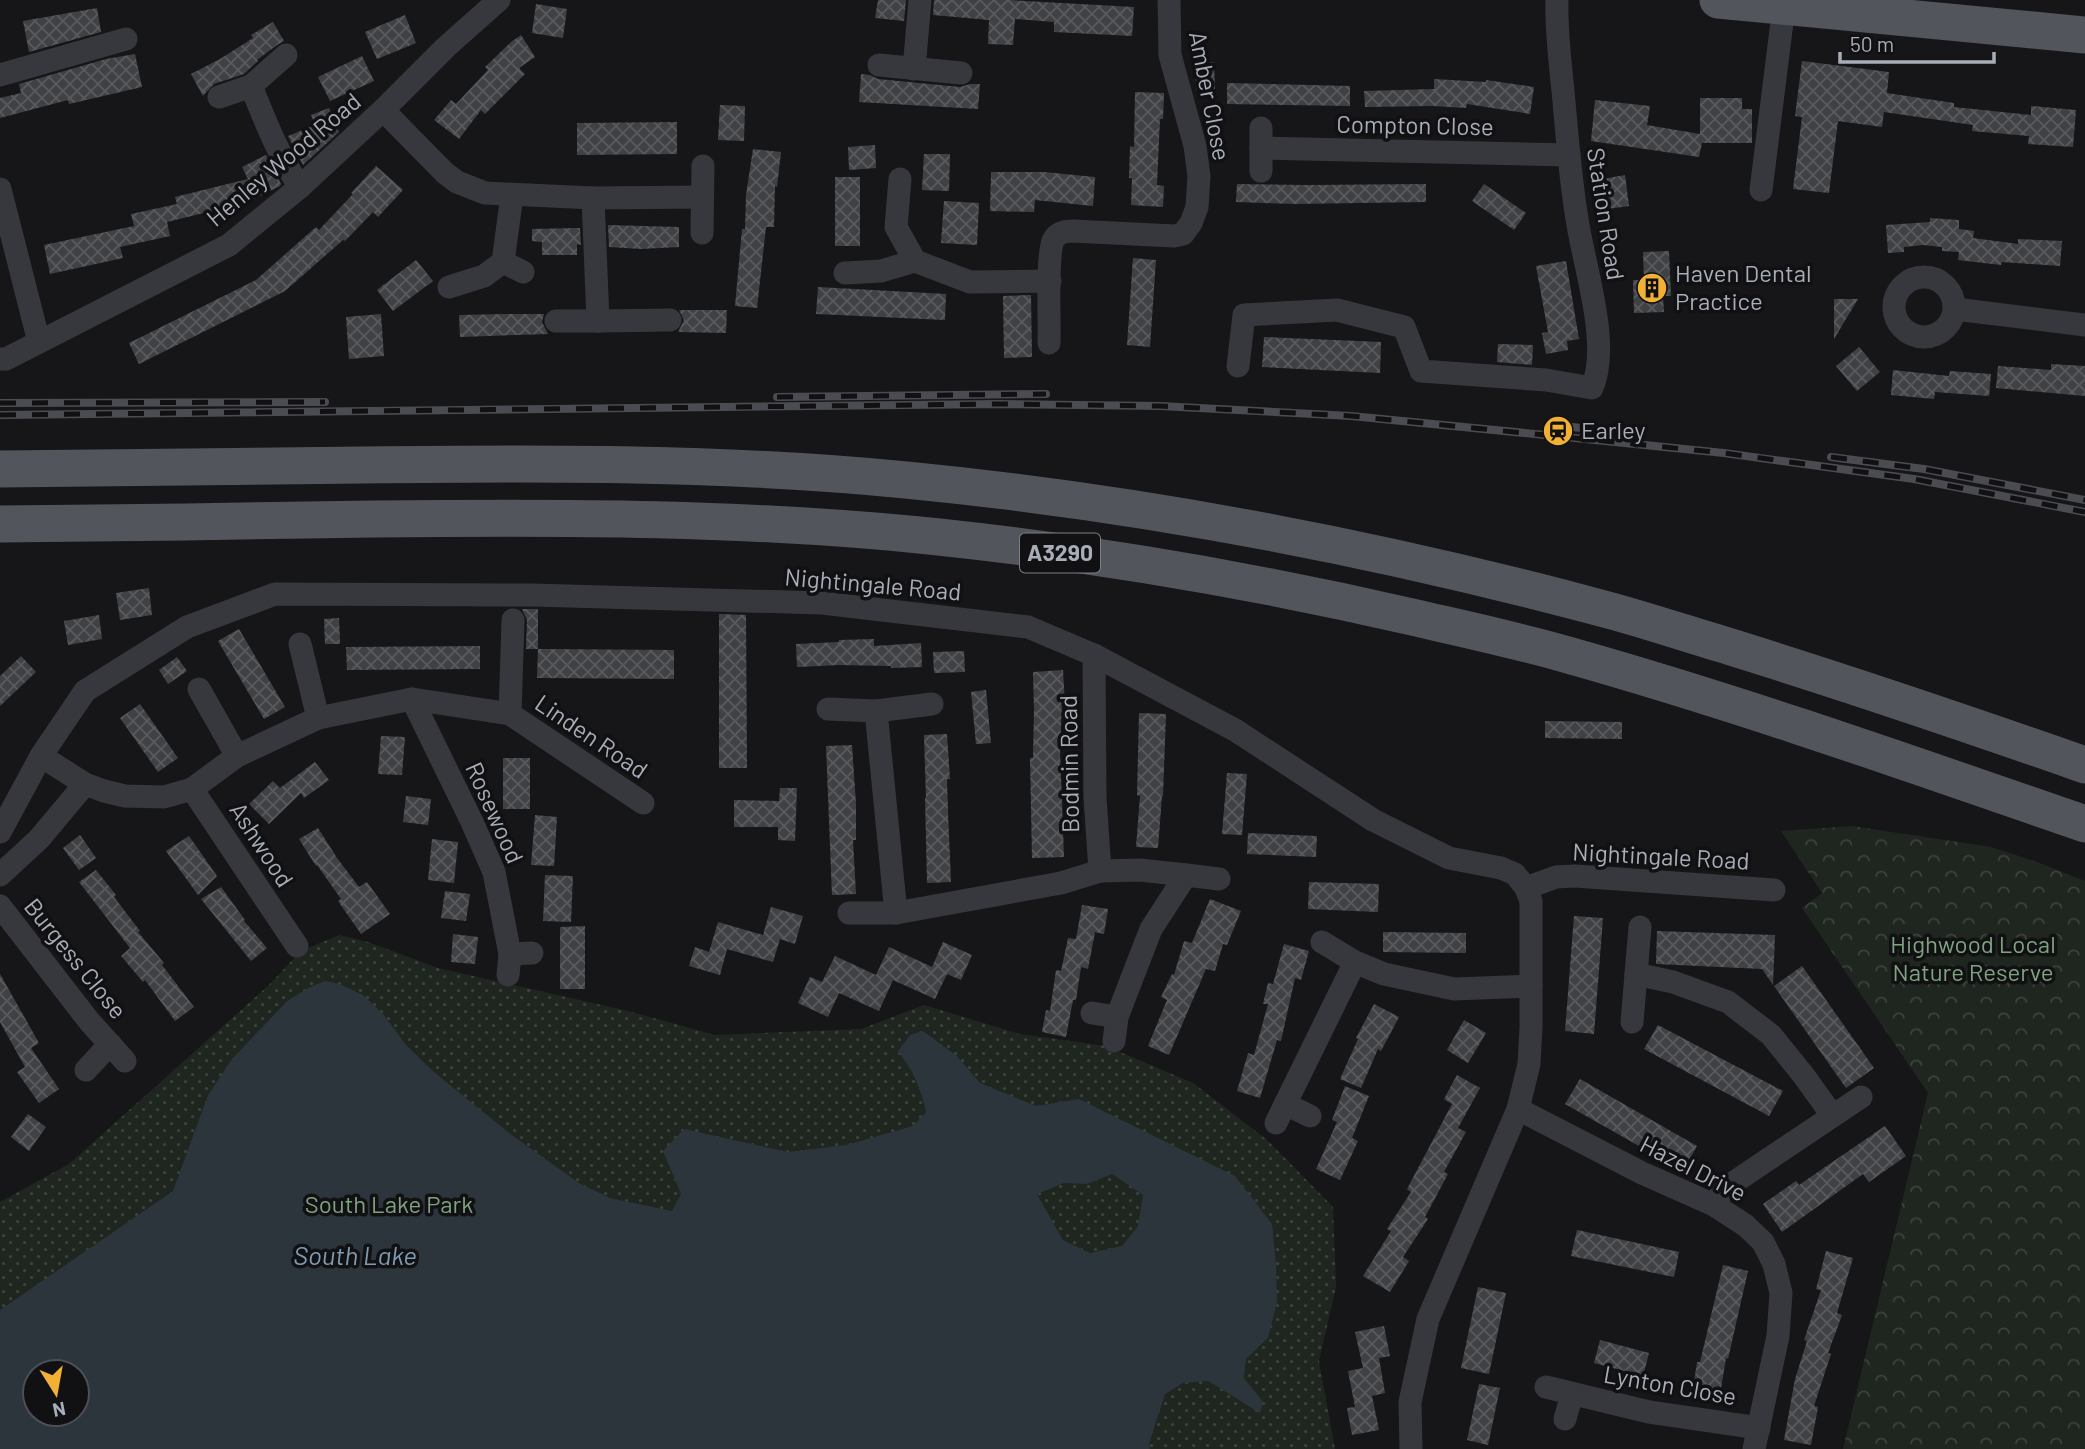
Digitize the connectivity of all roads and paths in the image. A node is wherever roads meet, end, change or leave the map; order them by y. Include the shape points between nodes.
1 (499, 0) edge
2 (920, 0) edge
3 (1169, 0) edge
4 (1557, 0) edge
5 (1717, 0) edge
6 (1784, 6) junction
7 (2085, 35) edge
8 (126, 39) dead end
9 (286, 55) dead end
10 (879, 65) dead end
11 (915, 69) junction
12 (961, 73) dead end
13 (0, 75) edge
14 (251, 86) junction
15 (219, 97) dead end
16 (383, 110) junction
17 (1261, 149) dead end
18 (1569, 155) junction
19 (703, 166) dead end
20 (900, 179) dead end
21 (300, 187) junction
22 (0, 189) edge
23 (1761, 190) dead end
24 (512, 195) junction
25 (702, 197) junction
26 (593, 198) junction
27 (702, 233) dead end
28 (915, 261) junction
29 (845, 273) dead end
30 (1050, 281) junction
31 (449, 287) dead end
32 (1955, 309) dead end
33 (670, 320) dead end
34 (556, 321) dead end
35 (598, 321) junction
36 (2085, 325) edge
37 (38, 342) junction
38 (1049, 343) dead end
39 (0, 359) edge
40 (1238, 366) dead end
41 (0, 470) edge
42 (0, 524) edge
43 (513, 620) dead end
44 (300, 644) dead end
45 (1094, 655) junction
46 (199, 689) dead end
47 (412, 699) junction
48 (932, 704) dead end
49 (828, 709) dead end
50 (876, 711) junction
51 (510, 714) junction
52 (318, 718) junction
53 (41, 755) junction
54 (237, 756) junction
55 (2085, 765) edge
56 (85, 784) junction
57 (192, 789) junction
58 (643, 803) dead end
59 (2085, 824) edge
60 (0, 832) edge
61 (1100, 871) junction
62 (0, 875) edge
63 (1186, 875) junction
64 (1219, 879) dead end
65 (1526, 888) junction
66 (1774, 890) dead end
67 (0, 906) edge
68 (849, 913) dead end
69 (896, 913) junction
70 (1640, 927) dead end
71 (296, 931) dead end
72 (1322, 942) dead end
73 (517, 961) dead end
74 (1355, 962) junction
75 (1636, 974) junction
76 (1531, 986) junction
77 (1092, 1013) dead end
78 (1117, 1017) junction
79 (1632, 1022) dead end
80 (1114, 1041) dead end
81 (86, 1070) dead end
82 (1861, 1097) dead end
83 (1518, 1109) junction
84 (1832, 1115) junction
85 (1310, 1116) dead end
86 (1713, 1205) junction
87 (1546, 1387) dead end
88 (1572, 1394) junction
89 (1564, 1419) dead end
90 (1756, 1438) edge
91 (1411, 1449) edge

1 - 16 street, Henley Wood Road
2 - 11 street
3 - 30 street, Amber Close via 1170,55 1199,176 1191,223 1183,234 1174,236 1064,231 1054,239
4 - 18 street, Station Road
5 - 6 main road
6 - 7 main road
6 - 23 street
8 - 13 street
9 - 14 street
10 - 11 street
11 - 12 street
14 - 15 street
14 - 21 street
16 - 21 street, Henley Wood Road
16 - 24 street via 457,182 485,193
17 - 18 street, Compton Close
18 - 40 street, Station Road via 1598,334 1598,375 1592,388 1421,371 1404,327 1337,310 1244,315
19 - 25 street
20 - 28 street via 896,227
21 - 37 street, Henley Wood Road via 229,245
22 - 37 street
24 - 26 street
24 - 31 street via 513,267
25 - 26 street
25 - 27 street
26 - 35 street
28 - 29 street via 881,271
28 - 30 street via 970,282
30 - 38 street, Amber Close
32 - 36 street
33 - 35 street
34 - 35 street
37 - 39 street, Henley Wood Road
41 - 55 main road, A3290 via 678,465 908,480 1052,498 1291,536 1478,576 1828,677
42 - 59 main road, A3290 via 717,520 942,537 1108,559 1294,591 1566,654 1750,710
43 - 51 street, Linden Road
44 - 52 street
45 - 53 street, Nightingale Road via 1028,627 822,603 275,594 187,627 85,691
45 - 61 street, Bodmin Road
45 - 65 street, Nightingale Road via 1235,730 1373,820 1450,858 1515,874
46 - 54 street
47 - 51 street, Linden Road
47 - 52 street, Linden Road
47 - 73 street, Rosewood via 494,872
48 - 50 street
49 - 50 street
50 - 69 street
51 - 58 street, Linden Road
52 - 54 street, Linden Road
53 - 56 street, Linden Road
53 - 60 street, Nightingale Road
54 - 57 street, Linden Road
56 - 57 street, Linden Road via 125,796 164,797
56 - 62 street
57 - 71 street, Ashwood
61 - 63 street
61 - 69 street
63 - 64 street
63 - 78 street via 1151,929
65 - 66 street, Nightingale Road via 1556,877 1575,876
65 - 76 street via 1531,901
67 - 81 street, Burgess Close via 117,1053
68 - 69 street
70 - 75 street
72 - 74 street
74 - 76 street via 1384,974 1454,989
74 - 85 street via 1281,1114
75 - 79 street
75 - 84 street via 1728,1002 1771,1035
76 - 83 street via 1530,1064
77 - 78 street
78 - 80 street
82 - 84 street
83 - 86 street, Hazel Drive
83 - 91 street via 1428,1318 1410,1402
84 - 86 street via 1724,1189
86 - 90 street, Hazel Drive via 1763,1241 1781,1293 1778,1336
87 - 88 street, Lynton Close
88 - 89 street, Lynton Close
88 - 90 street, Lynton Close

